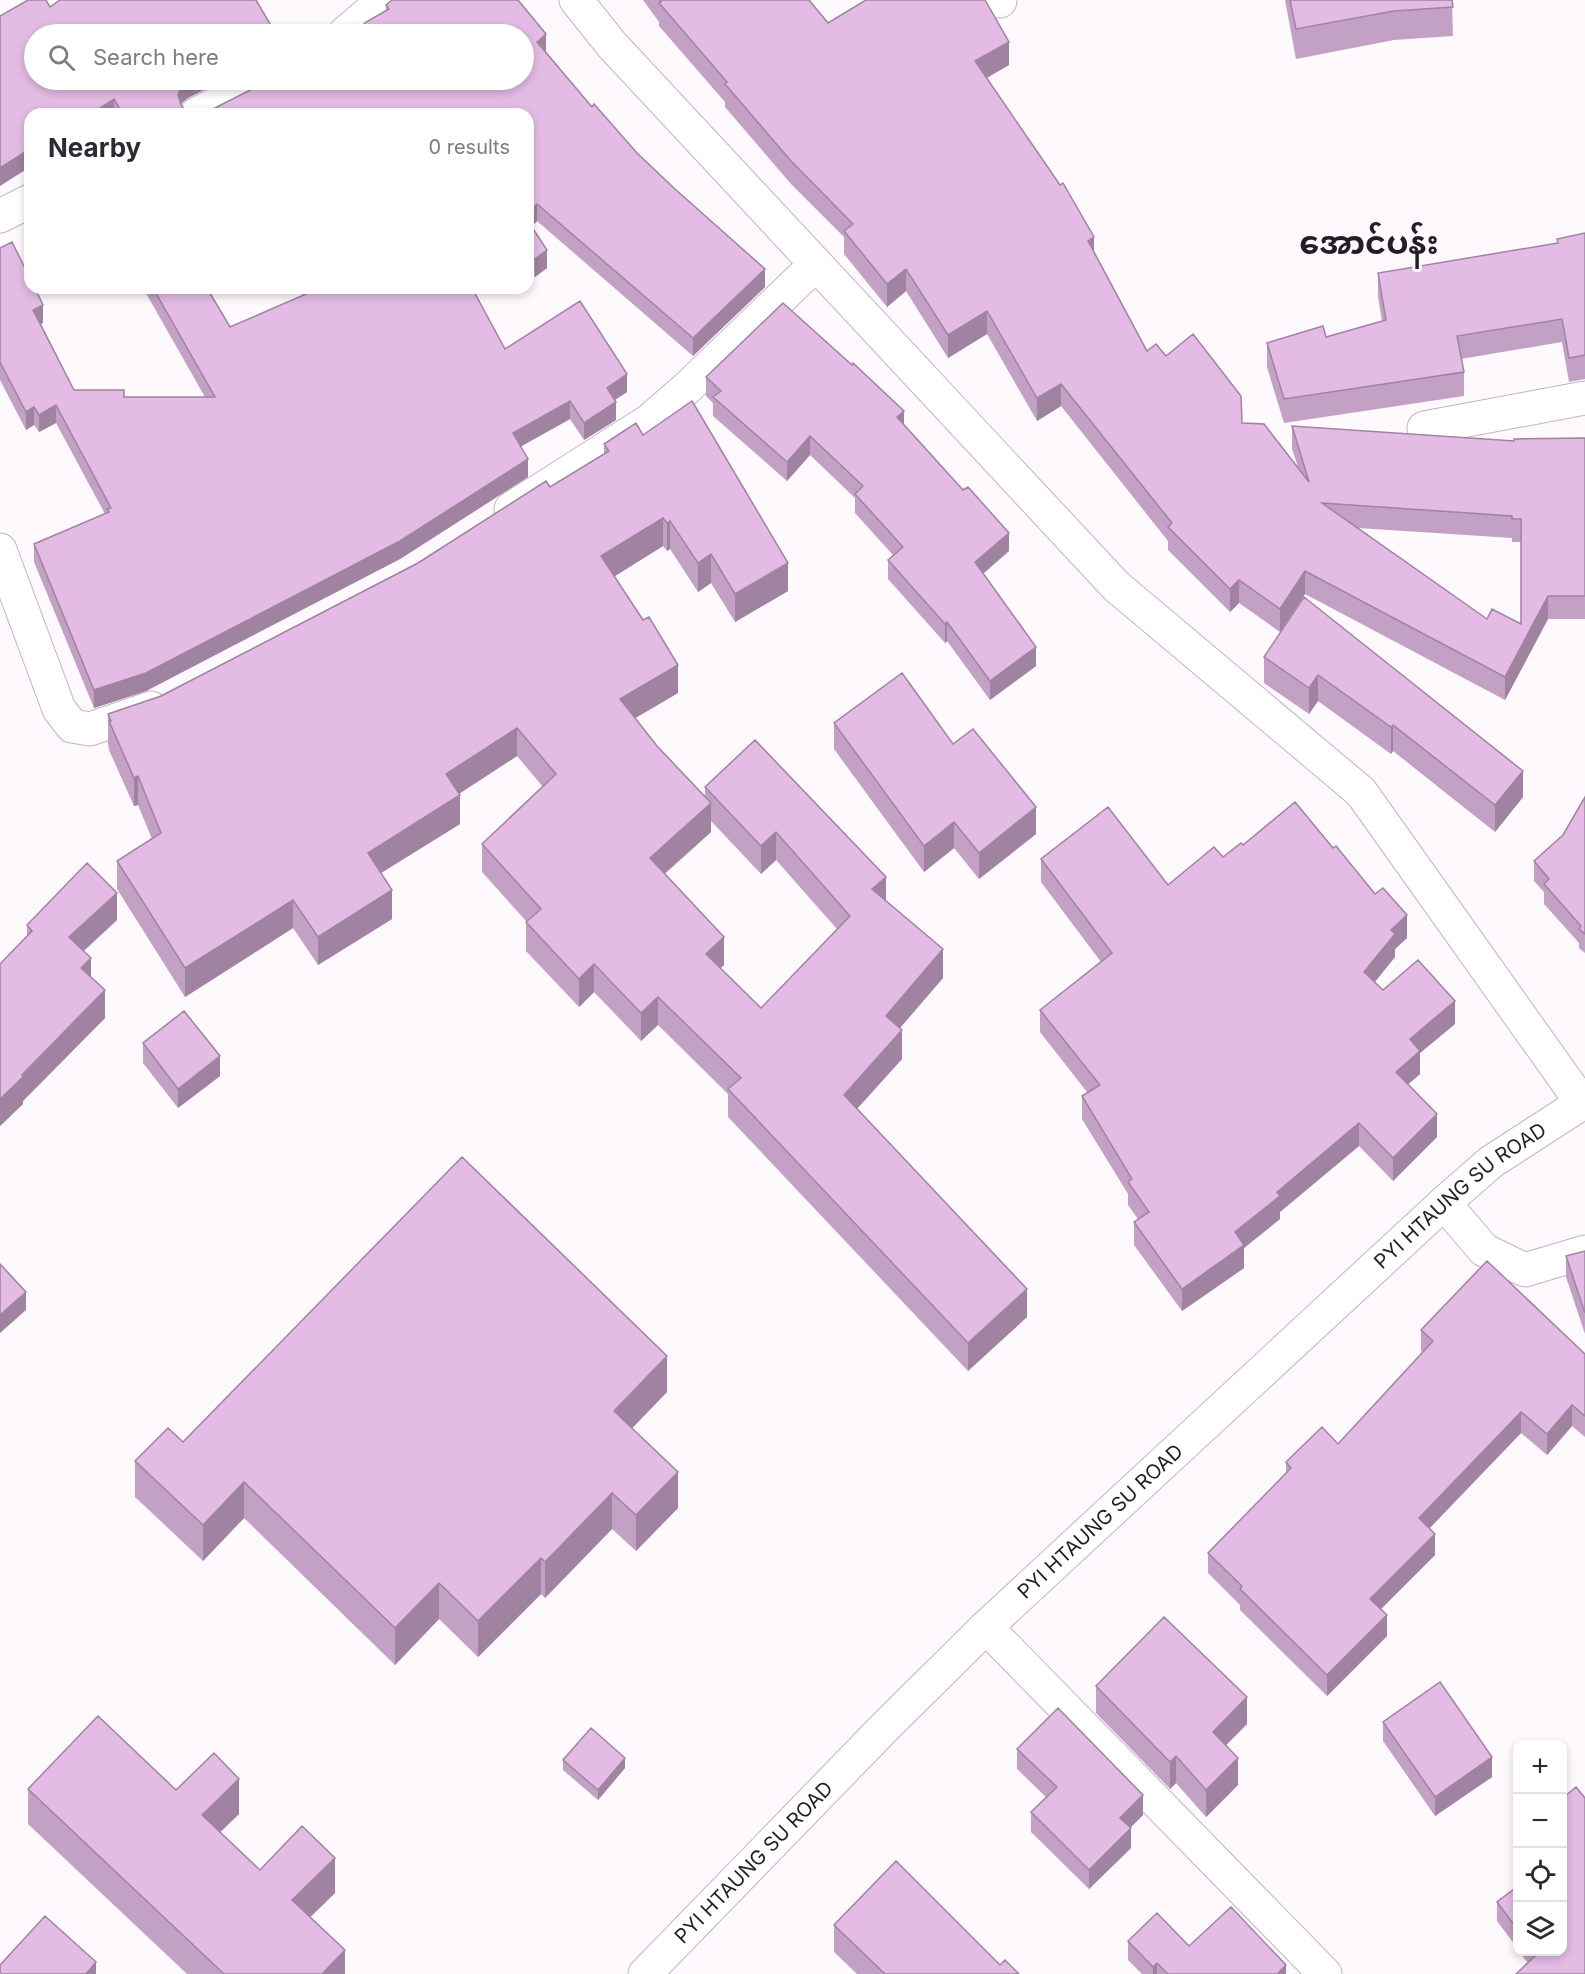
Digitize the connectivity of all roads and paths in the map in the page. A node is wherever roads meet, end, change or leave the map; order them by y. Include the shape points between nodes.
1 (384, 0) edge
2 (576, 0) edge
3 (356, 24) edge
4 (244, 90) edge
5 (209, 108) edge
6 (24, 204) edge
7 (0, 216) edge
8 (816, 264) junction
9 (1585, 398) edge
10 (1424, 428) dead end
11 (489, 523) edge
12 (0, 550) edge
13 (173, 697) edge
14 (1584, 1101) edge
15 (1444, 1203) junction
16 (1585, 1252) edge
17 (986, 1627) junction
18 (645, 1974) edge
19 (1325, 1974) edge

1 - 3 main road
2 - 8 main road via 612,45
4 - 5 main road
6 - 7 main road
8 - 11 main road via 649,421
8 - 14 main road via 1116,586 1360,792
9 - 10 main road
12 - 13 main road via 59,709 72,726 90,729 153,708
14 - 15 main road, PYI HTAUNG SU ROAD via 1491,1162
15 - 16 main road via 1484,1250 1526,1270
15 - 17 main road, PYI HTAUNG SU ROAD
17 - 18 main road, PYI HTAUNG SU ROAD
17 - 19 main road

